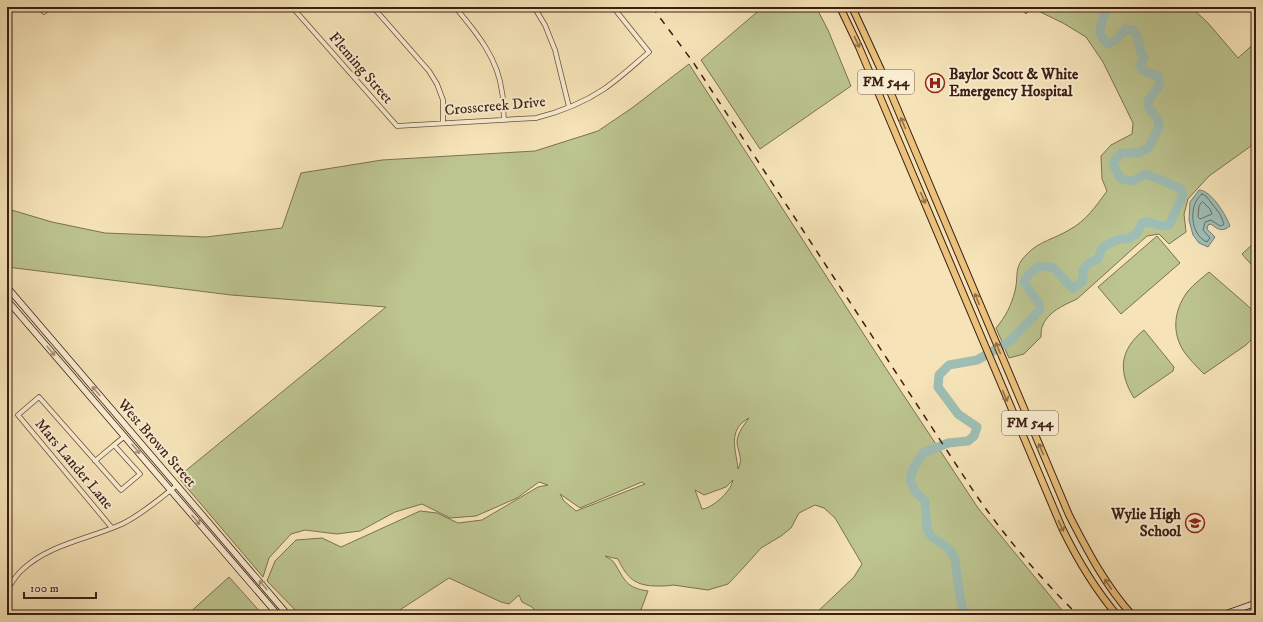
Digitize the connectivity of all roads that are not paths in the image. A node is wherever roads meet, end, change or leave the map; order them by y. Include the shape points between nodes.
1 (50, 7) edge
2 (292, 7) edge
3 (373, 7) edge
4 (455, 7) edge
5 (534, 7) edge
6 (614, 7) edge
7 (840, 7) edge
8 (852, 7) edge
9 (44, 12) dead end
10 (569, 107) junction
11 (504, 120) junction
12 (443, 123) junction
13 (397, 126) joint
14 (918, 159) junction
15 (908, 162) junction
16 (7, 287) edge
17 (7, 300) edge
18 (22, 314) dead end
19 (50, 336) junction
20 (87, 379) junction
21 (80, 385) junction
22 (125, 436) junction
23 (114, 445) junction
24 (95, 461) junction
25 (177, 485) junction
26 (1056, 485) junction
27 (171, 490) junction
28 (1045, 490) junction
29 (112, 528) junction
30 (7, 590) edge
31 (1256, 603) edge
32 (1232, 613) edge
33 (278, 615) edge
34 (288, 615) edge
35 (1117, 615) edge
36 (1132, 615) edge
37 (1222, 615) edge

1 - 9 street
2 - 13 street, Fleming Street
3 - 12 street via 438,84 443,100
4 - 11 street via 482,40 498,72
5 - 10 street via 555,50
6 - 10 street, Crosscreek Drive via 650,52 604,89
7 -> 15 main road, FM 544 / FM 544
14 -> 8 main road, FM 544 / FM 544
10 - 11 street, Crosscreek Drive via 536,118
11 - 12 street, Crosscreek Drive
12 - 13 street, Crosscreek Drive
14 - 15 main road
26 -> 14 main road, FM 544 / FM 544
15 -> 28 main road, FM 544 / FM 544
16 - 19 main road, West Brown Street
17 -> 21 main road, West Brown Street
18 - 19 main road via 25,313 43,333
19 - 20 main road, West Brown Street
20 - 21 main road
25 -> 20 main road, West Brown Street
21 - 22 main road, West Brown Street
22 - 23 street
22 -> 27 main road, West Brown Street
23 - 24 street
23 - 24 street via 140,474 121,490
24 - 29 street, Mars Lander Lane via 39,397 18,415
25 - 27 street
34 -> 25 main road, West Brown Street
26 - 28 main road
36 -> 26 main road, FM 544 / FM 544 via 1094,562
27 - 29 street via 152,505
27 -> 33 main road, West Brown Street
28 -> 35 main road, FM 544 / FM 544 via 1080,562
29 - 30 street via 64,545 40,557 21,571
31 - 32 main road
32 - 37 main road

